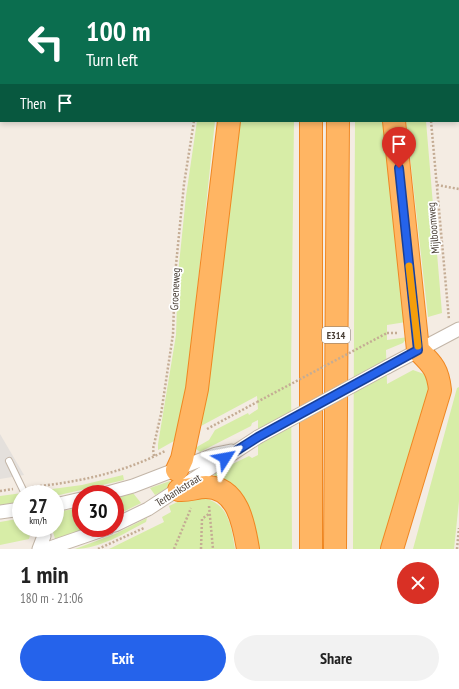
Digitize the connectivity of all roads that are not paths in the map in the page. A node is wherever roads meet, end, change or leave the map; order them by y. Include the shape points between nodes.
1 (229, 122) edge
2 (311, 122) edge
3 (338, 122) edge
4 (394, 122) edge
5 (455, 331) edge
6 (418, 350) junction
7 (237, 449) junction
8 (8, 461) dead end
9 (20, 485) edge
10 (187, 485) junction
11 (124, 492) edge
12 (12, 510) edge
13 (0, 512) edge
14 (124, 521) edge
15 (44, 537) edge
16 (82, 537) edge
17 (39, 549) edge
18 (47, 549) edge
19 (248, 549) edge
20 (311, 549) edge
21 (335, 549) edge
22 (392, 549) edge

1 - 10 highway via 197,389 182,459
2 - 20 highway, E314
3 - 21 highway, E314
4 - 6 highway
5 - 6 street, Terbankstraat
6 - 7 street, Terbankstraat, bridge
6 - 22 highway via 434,365 440,390
7 - 10 street, Terbankstraat
7 - 10 street, Terbankstraat via 216,454
8 - 9 lane
10 - 11 street, Terbankstraat
10 - 14 street, Terbankstraat
10 - 19 highway via 214,488 228,496 239,511
12 - 13 street
15 - 17 street
16 - 18 street

